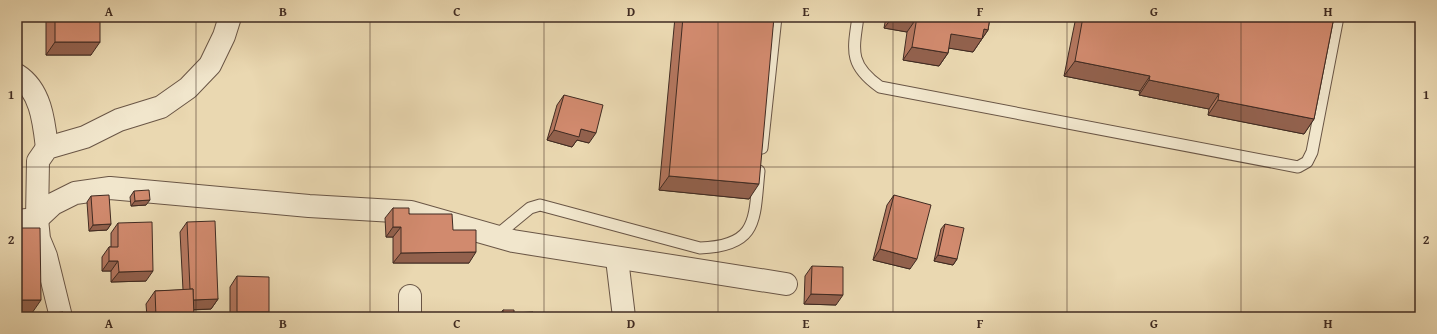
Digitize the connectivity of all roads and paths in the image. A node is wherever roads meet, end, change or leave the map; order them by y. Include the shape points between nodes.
1 (230, 17) edge
2 (776, 17) edge
3 (858, 17) edge
4 (1338, 17) edge
5 (17, 75) edge
6 (47, 148) junction
7 (27, 220) edge
8 (495, 237) junction
9 (617, 259) junction
10 (786, 284) dead end
11 (61, 317) edge
12 (624, 317) edge

1 - 6 street via 210,64 188,88 161,107 119,120 85,137
2 - 8 lane via 755,215 749,229 738,239 721,247 700,248 540,205 530,208
3 - 4 lane via 853,51 859,67 867,78 880,87 1298,167 1307,162 1312,152
5 - 6 street via 34,93 40,106
6 - 7 street via 38,161
7 - 8 street via 75,192 110,188 309,206 411,212
7 - 11 street via 40,239 46,256
8 - 9 street
9 - 10 street
9 - 12 street

